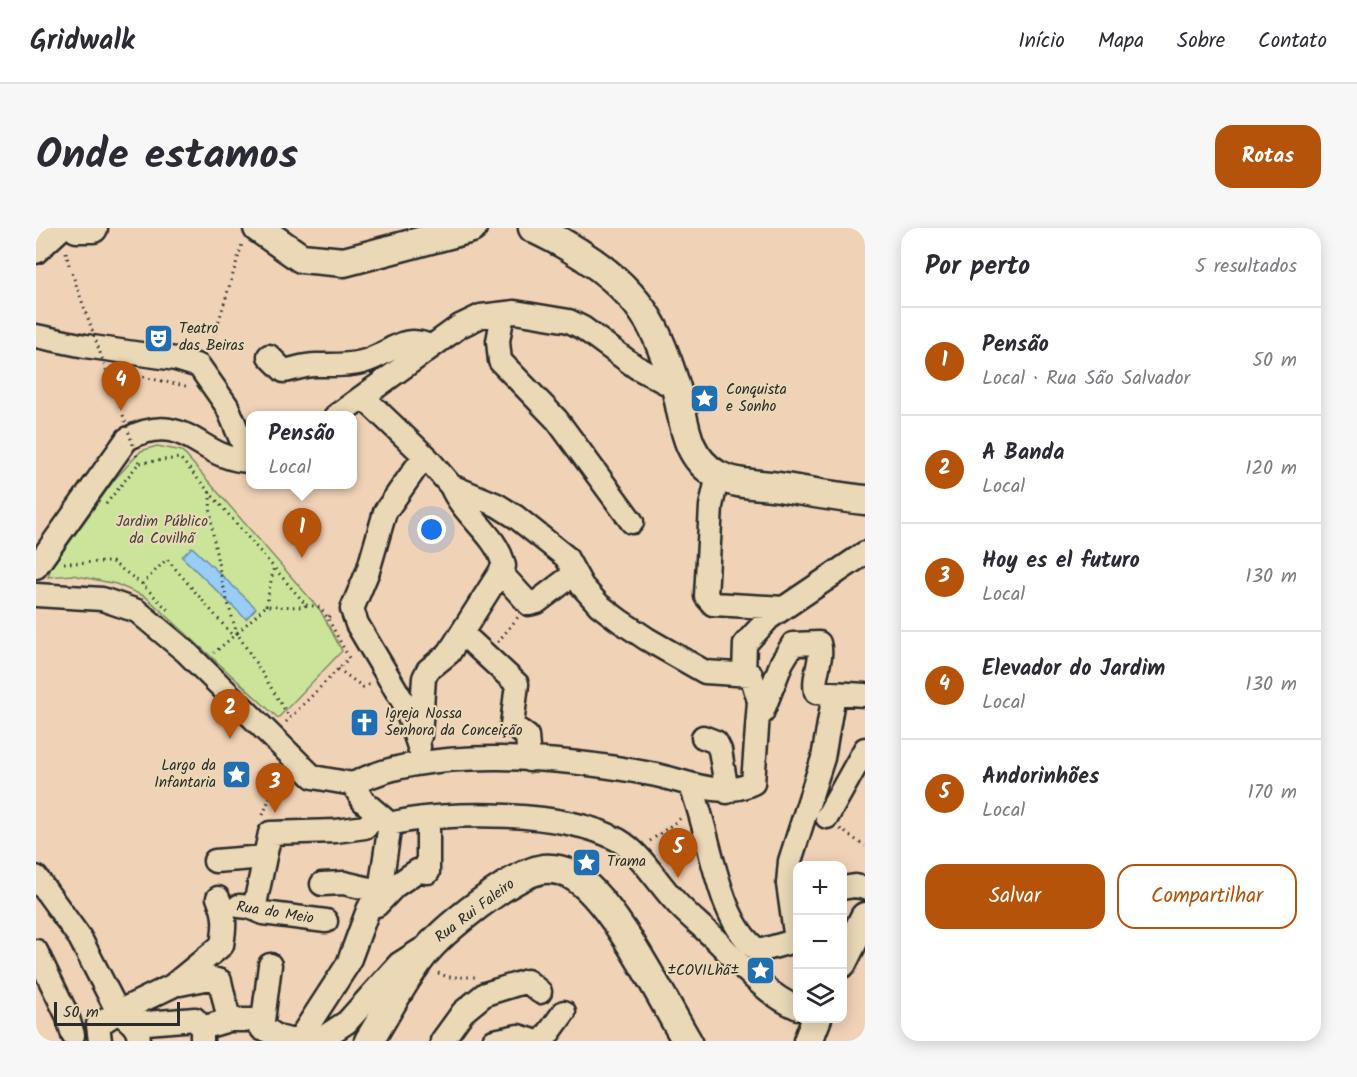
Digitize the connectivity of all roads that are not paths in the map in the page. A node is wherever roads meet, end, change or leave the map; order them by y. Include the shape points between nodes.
1 (62, 228) edge
2 (93, 228) edge
3 (472, 228) edge
4 (533, 228) edge
5 (250, 233) edge
6 (565, 236) edge
7 (71, 240) edge
8 (36, 252) edge
9 (503, 314) junction
10 (36, 336) edge
11 (431, 347) junction
12 (269, 356) dead end
13 (676, 388) junction
14 (363, 397) junction
15 (343, 411) edge
16 (246, 450) edge
17 (425, 455) junction
18 (246, 461) edge
19 (718, 475) junction
20 (451, 486) junction
21 (865, 500) edge
22 (632, 522) dead end
23 (865, 553) edge
24 (36, 567) edge
25 (501, 572) junction
26 (574, 574) junction
27 (36, 595) edge
28 (784, 608) junction
29 (462, 633) junction
30 (744, 674) junction
31 (834, 694) junction
32 (865, 695) edge
33 (758, 723) junction
34 (703, 737) dead end
35 (865, 749) edge
36 (424, 758) junction
37 (529, 760) junction
38 (353, 784) junction
39 (690, 784) junction
40 (727, 792) junction
41 (827, 817) dead end
42 (428, 818) junction
43 (384, 819) junction
44 (265, 857) junction
45 (36, 877) edge
46 (322, 884) dead end
47 (847, 887) edge
48 (865, 888) edge
49 (215, 890) junction
50 (378, 891) junction
51 (254, 909) junction
52 (793, 915) edge
53 (865, 917) edge
54 (364, 919) junction
55 (327, 921) dead end
56 (793, 941) edge
57 (36, 951) edge
58 (425, 953) junction
59 (847, 955) edge
60 (270, 965) dead end
61 (172, 986) junction
62 (534, 987) dead end
63 (793, 1006) edge
64 (564, 1012) dead end
65 (229, 1020) junction
66 (815, 1023) edge
67 (131, 1026) edge
68 (262, 1029) junction
69 (99, 1033) edge
70 (202, 1034) edge
71 (73, 1038) edge
72 (293, 1041) edge
73 (298, 1041) edge
74 (318, 1041) edge
75 (369, 1041) edge
76 (442, 1041) edge
77 (494, 1041) edge
78 (534, 1041) edge
79 (543, 1041) edge
80 (687, 1041) edge
81 (808, 1041) edge

1 - 8 street
2 - 7 main road
3 - 5 main road via 344,262 301,258
4 - 6 main road
6 - 13 main road via 644,313 657,335
9 - 11 street via 481,316
9 - 13 street via 515,312 569,321 636,367
9 - 22 street via 498,341 500,361 557,420
10 - 16 street via 199,366 227,406
11 - 12 street via 408,340 363,362 284,371
11 - 14 street
13 - 19 main road via 690,448
14 - 15 street
14 - 17 street
17 - 20 street
17 - 36 street via 385,512 352,609 405,705
18 - 24 street via 236,460 174,429 147,429 127,439
19 - 21 main road via 739,482
19 - 28 street via 710,517 706,596 713,604
20 - 25 street via 457,500 497,546 504,566
20 - 26 street via 497,505 516,518 566,557
23 - 28 street
25 - 26 street via 529,604
25 - 29 street
26 - 30 street via 599,605 670,653 705,672
27 - 38 street via 102,598 137,611 185,651 313,777
28 - 30 street via 745,644
29 - 36 street via 424,678
29 - 37 street via 517,684 512,725 527,736
30 - 33 street via 752,675 759,701
31 - 32 street
31 - 33 street via 816,692 819,643 793,644
31 - 52 street via 823,758 790,861 788,884
33 - 40 street via 753,783
34 - 40 street via 716,742 720,750
35 - 41 street
36 - 37 street
36 - 38 street via 376,772
37 - 39 street via 653,774
38 - 43 street via 363,801
39 - 40 street
39 - 56 street via 700,807 729,916 748,944 759,951
42 - 43 street
42 - 54 street via 428,872 417,871 395,886
42 - 63 street via 516,816 580,826 619,841 675,902 752,975
43 - 44 street via 365,827 336,831 270,833
43 - 50 street
44 - 49 street
44 - 51 street
45 - 67 street via 80,938
46 - 50 street via 344,883
47 - 48 street
49 - 51 street, Rua do Meio via 233,906
49 - 61 street via 225,926 222,945
50 - 54 street
51 - 55 street, Rua do Meio
53 - 59 main road
54 - 73 street via 348,964
57 - 71 street via 67,1015
58 - 74 street via 399,964 347,1022
58 - 75 main road, Rua Rui Faleiro
58 - 80 main road, Rua Rui Faleiro via 505,885 542,869 570,874 594,896 630,941
60 - 68 street
61 - 65 street via 210,978 220,981
61 - 67 street
62 - 76 street via 484,994 463,1012
64 - 79 street
65 - 68 street via 252,1020
65 - 70 street
66 - 81 main road
67 - 69 street
67 - 70 street via 195,1019
68 - 72 street
69 - 71 street
77 - 78 street via 518,1036

